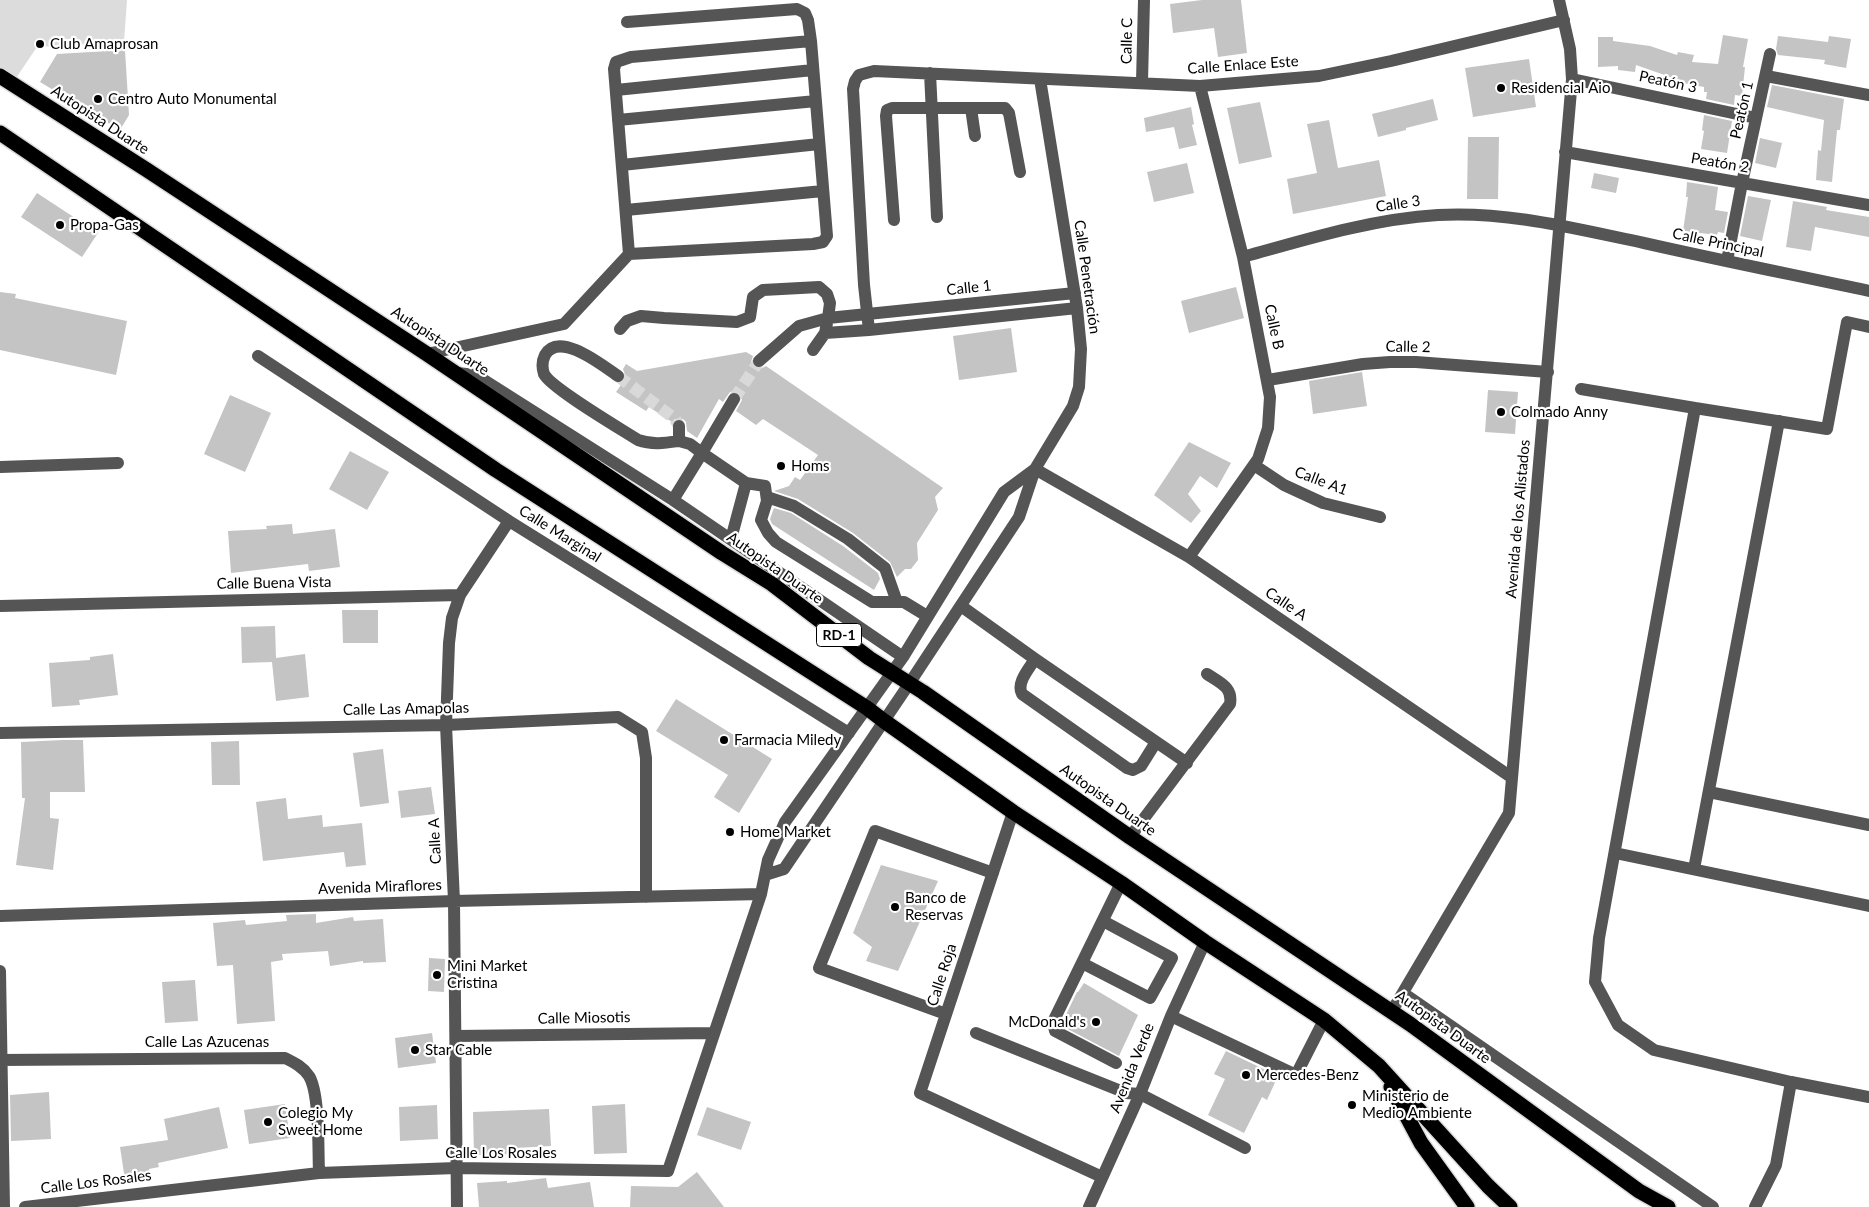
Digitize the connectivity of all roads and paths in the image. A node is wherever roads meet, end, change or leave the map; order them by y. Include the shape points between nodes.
1 (1144, 0) edge
2 (1559, 0) edge
3 (1564, 20) junction
4 (627, 22) dead end
5 (811, 41) junction
6 (1770, 54) dead end
7 (813, 70) junction
8 (930, 73) junction
9 (0, 76) edge
10 (1766, 76) junction
11 (1040, 79) junction
12 (1572, 79) junction
13 (1142, 82) junction
14 (1200, 86) junction
15 (616, 90) junction
16 (1869, 95) edge
17 (816, 101) junction
18 (931, 107) junction
19 (971, 108) junction
20 (1756, 118) junction
21 (618, 120) junction
22 (0, 134) edge
23 (975, 136) dead end
24 (820, 144) junction
25 (1565, 152) junction
26 (622, 165) junction
27 (1020, 172) dead end
28 (1742, 183) junction
29 (823, 190) junction
30 (1869, 205) edge
31 (626, 210) junction
32 (937, 217) dead end
33 (894, 220) dead end
34 (1560, 225) junction
35 (629, 254) junction
36 (1243, 257) junction
37 (1727, 261) junction
38 (1869, 291) edge
39 (1075, 293) junction
40 (1077, 308) junction
41 (868, 315) junction
42 (828, 318) junction
43 (1869, 327) edge
44 (620, 329) dead end
45 (869, 330) junction
46 (825, 333) junction
47 (813, 350) dead end
48 (427, 354) junction
49 (258, 356) dead end
50 (759, 361) tunnel mouth
51 (1548, 372) junction
52 (457, 373) junction
53 (618, 376) tunnel mouth
54 (1268, 380) junction
55 (1581, 390) dead end
56 (734, 399) tunnel mouth
57 (1695, 408) junction
58 (1779, 421) junction
59 (679, 426) dead end
60 (679, 441) junction
61 (702, 453) junction
62 (118, 463) dead end
63 (1254, 465) junction
64 (0, 467) edge
65 (1035, 469) junction
66 (746, 483) junction
67 (767, 497) junction
68 (674, 500) junction
69 (1380, 517) dead end
70 (509, 521) junction
71 (731, 539) junction
72 (1189, 557) junction
73 (460, 595) junction
74 (897, 602) junction
75 (0, 606) edge
76 (961, 606) junction
77 (927, 616) junction
78 (902, 657) junction
79 (1036, 659) junction
80 (892, 672) junction
81 (1207, 674) dead end
82 (909, 684) junction
83 (867, 708) junction
84 (884, 721) junction
85 (446, 725) junction
86 (0, 733) edge
87 (849, 733) junction
88 (1156, 742) junction
89 (1187, 763) junction
90 (1511, 777) junction
91 (1709, 792) junction
92 (1013, 812) junction
93 (1869, 825) edge
94 (1130, 837) junction
95 (1615, 853) junction
96 (1694, 869) junction
97 (993, 873) junction
98 (766, 875) junction
99 (1121, 883) junction
100 (761, 894) junction
101 (646, 897) junction
102 (454, 901) junction
103 (1869, 906) edge
104 (0, 916) edge
105 (1103, 921) junction
106 (1205, 942) junction
107 (1082, 962) junction
108 (0, 971) edge
109 (1403, 994) junction
110 (1392, 1011) junction
111 (946, 1014) junction
112 (1170, 1016) junction
113 (1324, 1020) junction
114 (713, 1033) junction
115 (976, 1033) dead end
116 (456, 1036) junction
117 (1, 1060) edge
118 (1116, 1063) dead end
119 (1379, 1066) junction
120 (1791, 1082) junction
121 (1140, 1094) junction
122 (1869, 1097) edge
123 (1245, 1148) dead end
124 (456, 1168) junction
125 (319, 1173) junction
126 (1102, 1177) junction
127 (1639, 1191) junction
128 (4, 1207) edge
129 (25, 1207) edge
130 (457, 1207) edge
131 (1089, 1207) edge
132 (1466, 1207) edge
133 (1510, 1207) edge
134 (1649, 1207) edge
135 (1668, 1207) edge
136 (1713, 1207) edge
137 (1755, 1207) edge

1 - 13 street, Calle C
2 - 3 street, Avenida de los Alistados
3 - 12 street, Avenida de los Alistados
3 - 14 street, Calle Enlace Este via 1319,76
4 - 5 street via 797,9 806,13
5 - 7 street
5 - 15 street via 631,57 616,62
6 - 10 street, Peatón 1
7 - 15 street
7 - 17 street
8 - 11 street, Calle Enlace Este
8 - 18 street
8 - 41 street, Calle Enlace Este via 874,70 859,75 855,81
9 - 48 highway, Autopista Duarte / RD-1
10 - 16 street
10 - 20 street, Peatón 1
11 - 13 street, Calle Enlace Este
11 - 39 street, Calle Penetración
12 - 20 street, Peatón 3
12 - 25 street, Avenida de los Alistados
13 - 14 street, Calle Enlace Este
14 - 36 street, Calle B
15 - 21 street
17 - 21 street
17 - 24 street
18 - 19 street
18 - 32 street
18 - 33 street via 887,110
19 - 23 street
19 - 27 street via 1005,108 1009,113
20 - 28 street, Peatón 1
21 - 26 street
22 - 83 highway via 496,470
24 - 26 street
24 - 29 street
25 - 28 street, Peatón 2
25 - 34 street, Avenida de los Alistados
26 - 31 street
28 - 30 street, Peatón 2
28 - 37 street, Peatón 1
29 - 31 street
29 - 35 street via 827,236 823,242
31 - 35 street
34 - 36 street, Calle 3 via 1490,215 1387,220
34 - 37 street, Calle Principal
34 - 51 street, Avenida de los Alistados
35 - 48 street via 564,324
36 - 54 street, Calle B
37 - 38 street, Calle Principal
39 - 40 street, Calle Penetración
39 - 41 street, Calle 1
40 - 45 street
40 - 65 street, Calle Penetración via 1081,349 1079,387 1074,406
41 - 42 street, Calle 1
41 - 45 street
42 - 44 street via 830,303 827,294 819,288 763,290 753,297 750,317 737,322 641,316 627,321
42 - 46 street
42 - 50 street, Calle 1 via 799,326
43 - 58 street via 1847,322 1827,429
45 - 46 street
46 - 47 street
48 - 52 highway, Autopista Duarte / RD-1
49 - 70 street, Calle Marginal
51 - 54 street, Calle 2 via 1390,362
51 - 90 street, Avenida de los Alistados
52 - 68 street via 476,375
52 - 80 highway, Autopista Duarte / RD-1 via 772,584
53 - 60 street via 571,348 549,350 542,365 545,375 560,389 638,440 657,444
54 - 63 street, Calle B via 1268,428
55 - 57 street
56 - 61 street
57 - 58 street
57 - 95 street
58 - 91 street
59 - 60 street
60 - 61 street
61 - 66 street
61 - 68 street
62 - 64 street
63 - 69 street, Calle A1 via 1323,503
63 - 72 street, Calle B
65 - 72 street, Calle A
65 - 76 street, Calle Penetración via 1018,517
65 - 77 street, Calle Penetración via 1004,492
66 - 67 street via 765,486
66 - 71 street
67 - 74 street via 794,506 848,539 885,568
67 - 74 street via 761,520 776,542 872,602
68 - 71 street
70 - 73 street
70 - 87 street, Calle Marginal
71 - 78 street
72 - 90 street, Calle A
73 - 75 street, Calle Buena Vista
73 - 85 street, Calle A via 452,618 449,643
74 - 77 street via 904,602
76 - 79 street
76 - 82 street, Calle Penetración
77 - 78 street, Calle Penetración
78 - 80 street, Calle Penetración
79 - 88 street
79 - 88 street via 1020,684 1022,694 1126,768 1133,770 1141,766
80 - 82 highway, Autopista Duarte / RD-1
80 - 83 street, Calle Penetración
81 - 89 street via 1228,688 1232,696 1230,704
82 - 84 street, Calle Penetración
82 - 94 highway, Autopista Duarte / RD-1
83 - 84 highway
83 - 87 street, Calle Los Rosales
84 - 92 highway
84 - 98 street via 784,869
85 - 86 street, Calle Las Amapolas
85 - 101 street, Calle Las Amapolas via 618,717 642,732 646,758
85 - 102 street, Calle A
87 - 98 street, Calle Los Rosales via 785,822 768,860
88 - 89 street
89 - 94 street
90 - 109 street, Avenida de los Alistados via 1508,813
91 - 93 street
91 - 96 street
92 - 97 street, Calle Roja
92 - 99 highway
94 - 110 highway, Autopista Duarte / RD-1
95 - 96 street
95 - 120 street via 1598,938 1595,982 1618,1025 1654,1050
96 - 103 street
97 - 111 street, Calle Roja
97 - 111 street via 875,831 820,968
98 - 100 street, Calle Los Rosales
99 - 105 street
99 - 106 highway
100 - 101 street, Avenida Miraflores
100 - 114 street, Calle Los Rosales
101 - 102 street, Avenida Miraflores
102 - 104 street, Avenida Miraflores
102 - 116 street, Calle A
105 - 107 street
105 - 107 street via 1172,958 1150,998
106 - 112 street, Avenida Verde
106 - 113 highway
107 - 118 street via 1056,1016 1054,1027 1060,1034
108 - 117 street
109 - 110 street, Avenida de los Alistados
109 - 136 street
110 - 127 highway, Autopista Duarte / RD-1
111 - 126 street, Calle Roja via 920,1092
112 - 113 street via 1296,1075
112 - 121 street, Avenida Verde
113 - 119 highway
114 - 116 street, Calle Miosotis
114 - 124 street, Calle Los Rosales via 668,1171
115 - 121 street via 1126,1093
116 - 124 street, Calle A
117 - 125 street, Calle Las Azucenas via 285,1058 300,1066 310,1078 315,1095
117 - 128 street
119 - 132 highway via 1421,1143
119 - 133 highway
120 - 122 street
120 - 137 street via 1776,1165
121 - 123 street
121 - 126 street, Avenida Verde
124 - 125 street, Calle Los Rosales
124 - 130 street, Calle A
125 - 129 street, Calle Los Rosales
126 - 131 street, Avenida Verde
127 - 134 highway
127 - 135 highway, Autopista Duarte / RD-1

